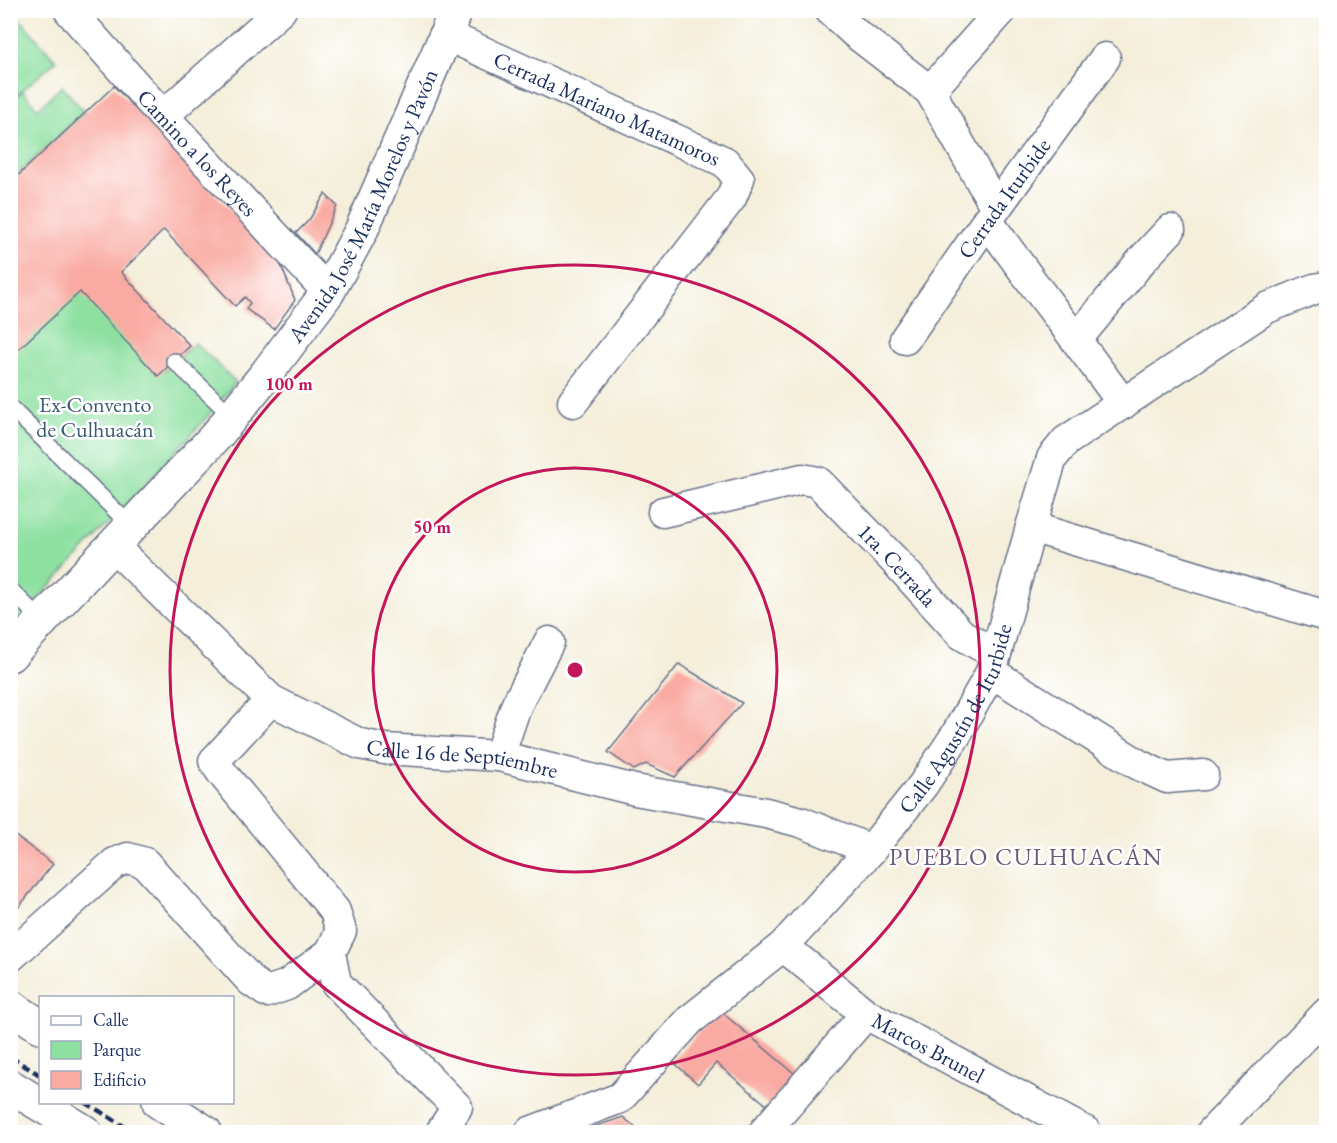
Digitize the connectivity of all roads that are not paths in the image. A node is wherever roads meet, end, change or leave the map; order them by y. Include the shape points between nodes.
1 (281, 10) edge
2 (830, 10) edge
3 (1002, 10) edge
4 (77, 13) edge
5 (450, 23) edge
6 (1106, 58) dead end
7 (930, 90) junction
8 (163, 116) junction
9 (991, 214) junction
10 (1170, 230) dead end
11 (1326, 287) edge
12 (328, 292) junction
13 (905, 339) dead end
14 (1077, 339) junction
15 (174, 362) dead end
16 (573, 402) dead end
17 (1123, 404) junction
18 (10, 406) edge
19 (232, 416) junction
20 (663, 512) dead end
21 (1031, 527) junction
22 (123, 537) junction
23 (10, 589) edge
24 (1326, 616) edge
25 (43, 622) junction
26 (549, 642) dead end
27 (10, 656) edge
28 (994, 661) junction
29 (271, 700) junction
30 (499, 756) junction
31 (1203, 775) dead end
32 (871, 850) junction
33 (783, 946) junction
34 (330, 953) junction
35 (10, 957) edge
36 (10, 1006) edge
37 (866, 1014) junction
38 (1326, 1014) edge
39 (39, 1025) edge
40 (10, 1086) edge
41 (39, 1104) edge
42 (39, 1104) edge
43 (162, 1104) edge
44 (85, 1132) edge
45 (205, 1132) edge
46 (441, 1132) edge
47 (530, 1132) edge
48 (764, 1132) edge
49 (1086, 1132) edge
50 (1212, 1132) edge

1 - 8 street
2 - 7 street
3 - 7 street
4 - 8 street, Camino a los Reyes
5 - 12 street, Avenida José María Morelos y Pavón via 361,231
5 - 16 street, Cerrada Mariano Matamoros via 724,162 739,179 731,198
6 - 9 street, Cerrada Iturbide
7 - 9 street
8 - 12 street, Camino a los Reyes
9 - 13 street, Cerrada Iturbide
9 - 14 street via 1022,271
10 - 14 street
11 - 17 street, Calle Agustín de Iturbide via 1268,308
12 - 19 street, Avenida José María Morelos y Pavón
14 - 17 street
15 - 19 lane
17 - 21 street, Calle Agustín de Iturbide via 1066,441 1052,458
18 - 22 lane
19 - 22 street, Avenida José María Morelos y Pavón
20 - 28 street, 1ra. Cerrada via 802,479 818,482 960,634 979,645
21 - 24 street
21 - 28 street, Calle Agustín de Iturbide
22 - 25 street, Avenida José María Morelos y Pavón
22 - 29 street, Calle 16 de Septiembre
23 - 25 lane
25 - 27 street, Avenida José María Morelos y Pavón
26 - 30 street via 516,706
28 - 31 street, 1ra. Cerrada via 1139,765 1167,778
28 - 32 street, Calle Agustín de Iturbide via 956,735 923,785
29 - 30 street, Calle 16 de Septiembre via 360,744
29 - 34 street via 214,761 335,911 341,931
30 - 32 street, Calle 16 de Septiembre via 635,790 766,813 801,822
32 - 33 street, Calle Agustín de Iturbide
33 - 37 street, Marcos Brunel
33 - 47 street, Calle Agustín de Iturbide via 690,1020 620,1098
34 - 35 street via 287,986 267,992 251,981 146,863 128,858 115,863
34 - 46 street via 336,983 457,1107
36 - 39 street
37 - 48 street
37 - 49 street, Marcos Brunel
38 - 50 street
40 - 41 street
42 - 44 street
43 - 45 street

